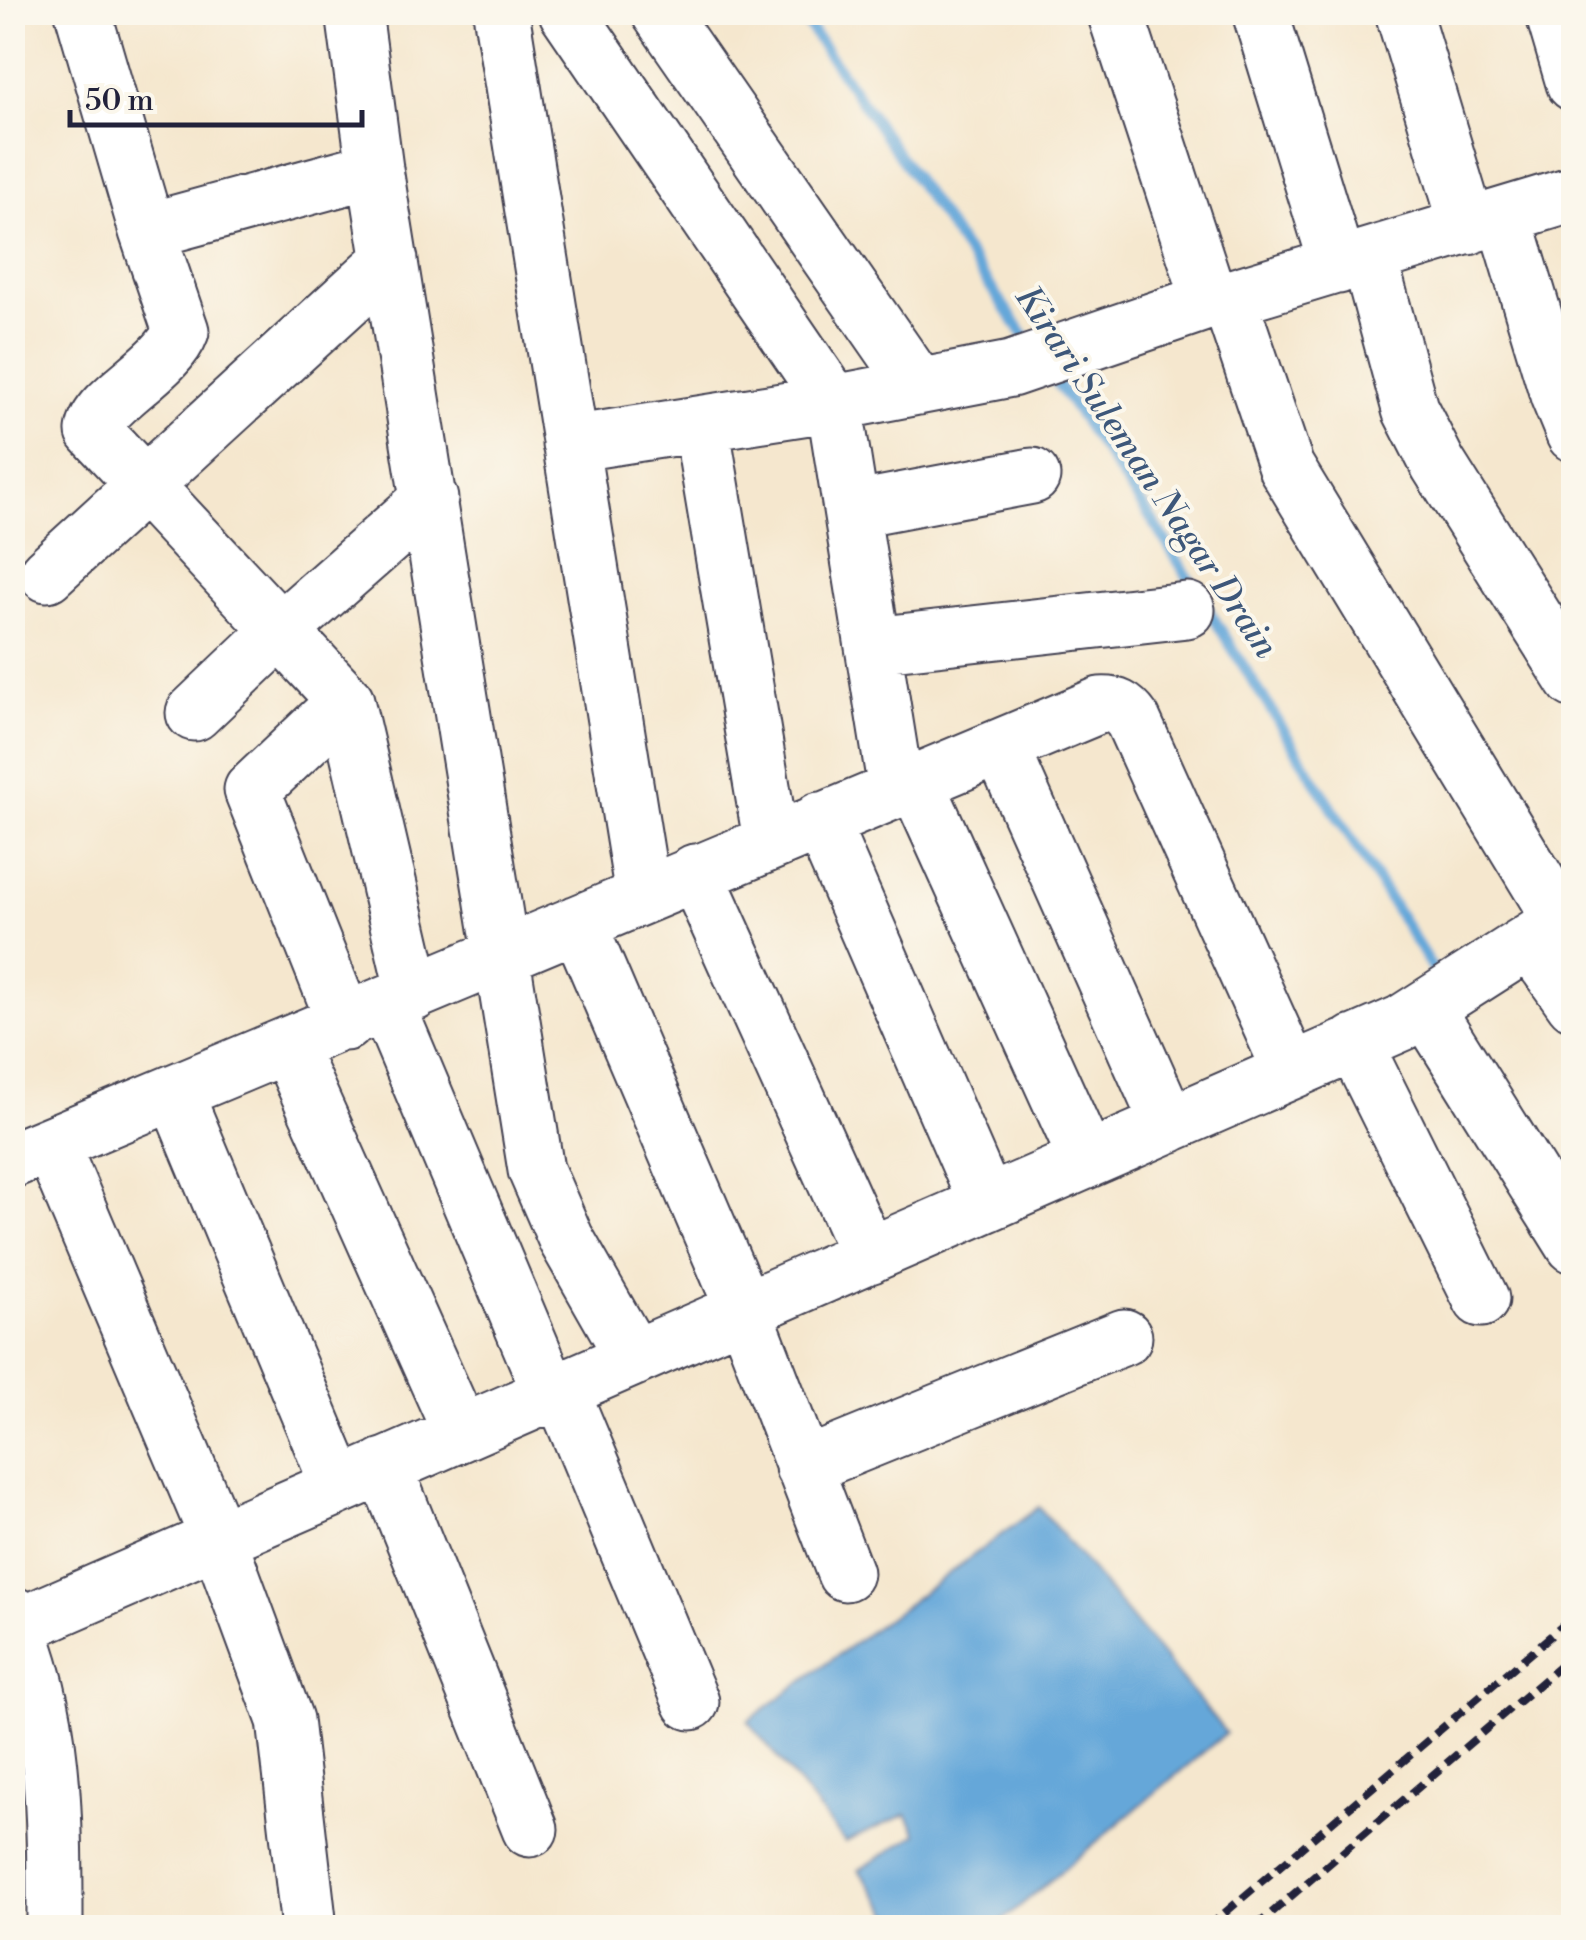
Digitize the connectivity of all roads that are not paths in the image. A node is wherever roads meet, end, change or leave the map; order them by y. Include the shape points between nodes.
1 (82, 12) edge
2 (354, 12) edge
3 (501, 12) edge
4 (567, 12) edge
5 (659, 12) edge
6 (1116, 12) edge
7 (1260, 12) edge
8 (1403, 12) edge
9 (1553, 12) edge
10 (1574, 82) edge
11 (375, 169) junction
12 (1574, 194) edge
13 (1486, 221) junction
14 (147, 231) junction
15 (390, 260) junction
16 (1354, 261) junction
17 (1220, 299) junction
18 (919, 387) junction
19 (834, 403) junction
20 (701, 424) junction
21 (1574, 434) edge
22 (570, 444) junction
23 (1032, 476) dead end
24 (144, 486) junction
25 (430, 499) junction
26 (852, 510) junction
27 (47, 574) dead end
28 (1187, 610) dead end
29 (280, 631) junction
30 (873, 645) junction
31 (1574, 680) edge
32 (346, 701) junction
33 (194, 713) dead end
34 (1002, 748) junction
35 (906, 786) junction
36 (796, 830) junction
37 (695, 872) junction
38 (643, 895) junction
39 (578, 923) junction
40 (1555, 925) edge
41 (500, 956) junction
42 (1574, 1004) edge
43 (382, 1007) junction
44 (1426, 1008) junction
45 (1354, 1043) junction
46 (288, 1047) junction
47 (1291, 1071) junction
48 (175, 1093) junction
49 (1169, 1124) junction
50 (32, 1152) edge
51 (1087, 1160) junction
52 (987, 1204) junction
53 (1574, 1245) edge
54 (868, 1256) junction
55 (1480, 1299) dead end
56 (744, 1310) junction
57 (1124, 1336) dead end
58 (634, 1358) junction
59 (556, 1392) junction
60 (461, 1433) junction
61 (803, 1467) junction
62 (362, 1476) junction
63 (218, 1538) junction
64 (844, 1573) dead end
65 (14, 1623) edge
66 (691, 1702) dead end
67 (530, 1829) dead end
68 (55, 1928) edge
69 (309, 1928) edge

1 - 14 street
2 - 11 street
3 - 22 street
4 - 19 street
5 - 18 street
6 - 17 street
7 - 16 street
8 - 13 street
9 - 10 street
11 - 14 street
11 - 15 street
12 - 13 street
13 - 16 street
13 - 21 street
14 - 24 street via 182,330 167,354 100,416 94,431
15 - 24 street
15 - 25 street
16 - 17 street
16 - 31 street via 1410,410 1438,464
17 - 18 street via 1011,370
17 - 40 street via 1286,467
18 - 19 street
19 - 20 street
19 - 26 street
20 - 22 street
20 - 36 street
22 - 38 street
23 - 26 street
24 - 27 street
24 - 29 street
25 - 29 street
25 - 41 street
26 - 30 street
28 - 30 street
29 - 32 street
29 - 33 street
30 - 35 street
32 - 43 street
32 - 43 street via 252,790
34 - 35 street
34 - 47 street via 1100,705 1125,710
34 - 49 street
35 - 36 street
35 - 51 street
36 - 37 street
36 - 52 street
37 - 38 street
37 - 54 street
38 - 39 street
39 - 41 street
39 - 56 street
40 - 42 street
40 - 44 street
41 - 43 street
41 - 58 street via 536,1170 566,1239
43 - 46 street
43 - 59 street
44 - 45 street
44 - 53 street
45 - 47 street
45 - 55 street
46 - 48 street
46 - 60 street
47 - 49 street
48 - 50 street
48 - 62 street
49 - 51 street
50 - 63 street
51 - 52 street
52 - 54 street
54 - 56 street
56 - 58 street
56 - 61 street
57 - 61 street
58 - 59 street
59 - 60 street
59 - 66 street
60 - 62 street
61 - 64 street
62 - 63 street
62 - 67 street
63 - 65 street
63 - 69 street via 285,1720
65 - 68 street via 46,1722 56,1818

